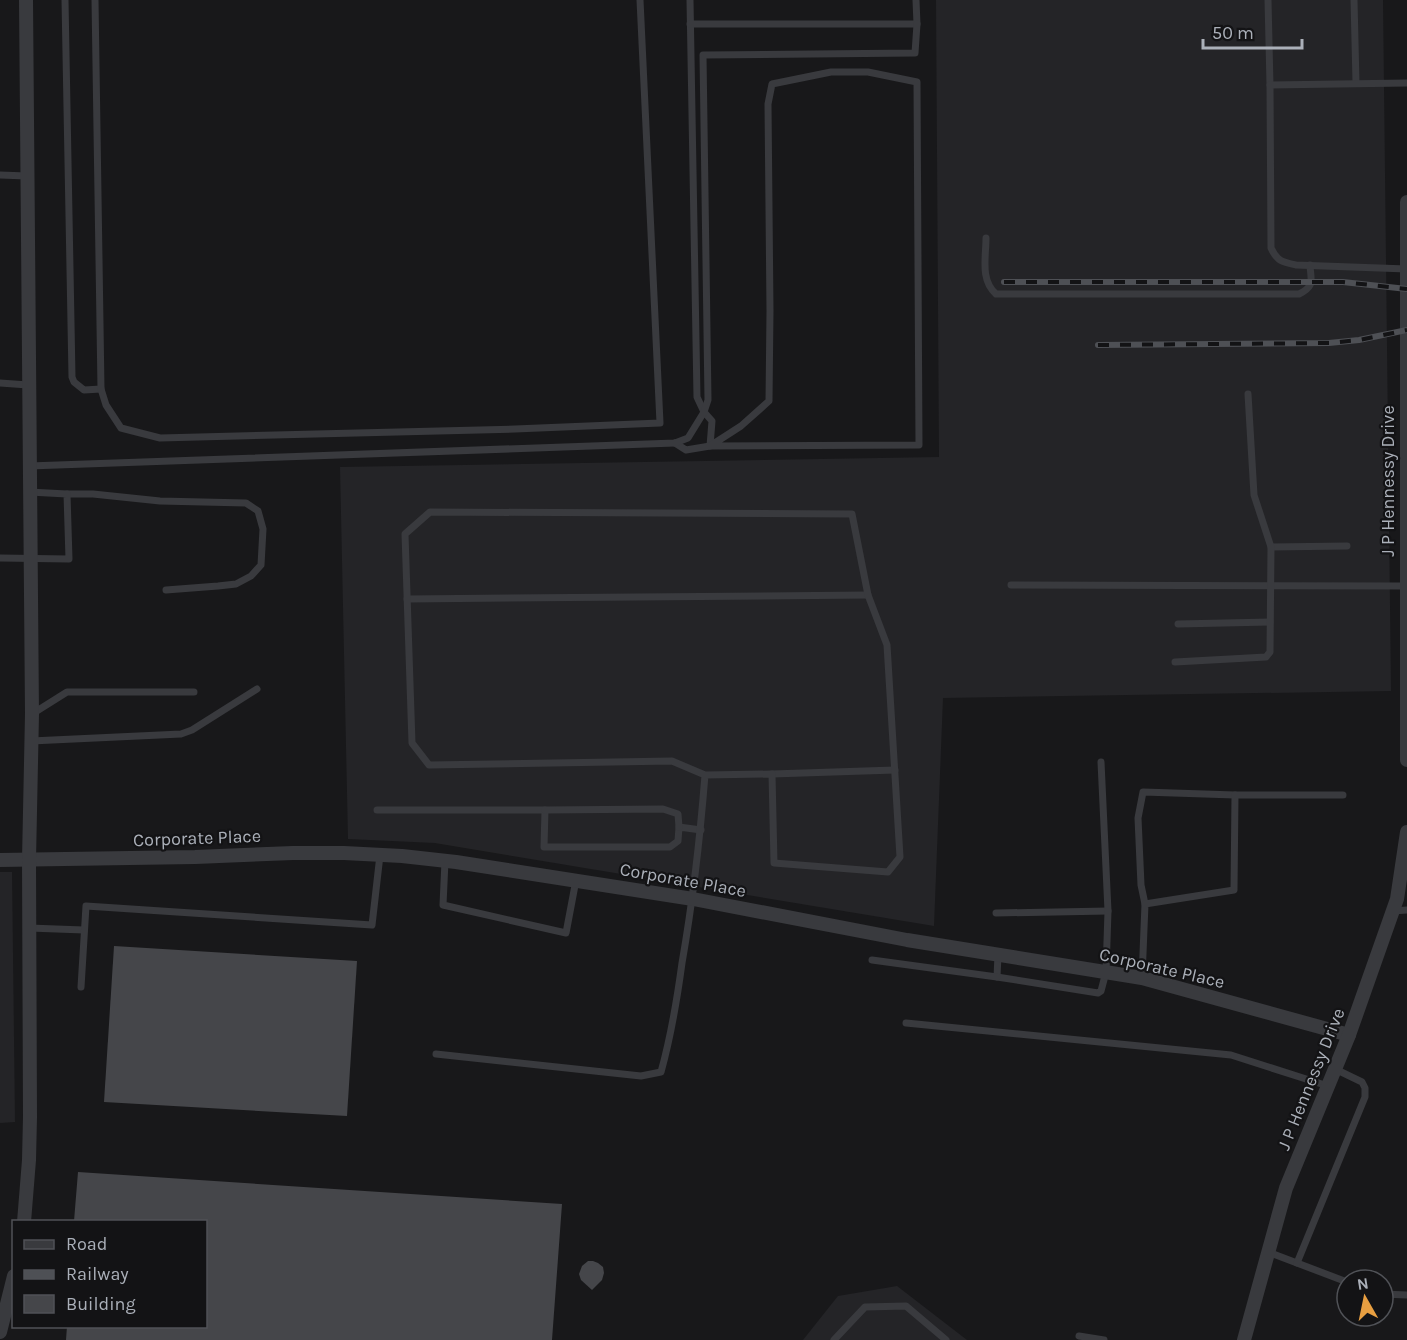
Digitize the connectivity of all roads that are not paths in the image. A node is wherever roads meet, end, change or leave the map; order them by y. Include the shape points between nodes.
1 (26, 0) edge
2 (65, 0) edge
3 (94, 0) edge
4 (640, 0) edge
5 (690, 0) edge
6 (916, 0) edge
7 (1269, 0) edge
8 (1354, 0) edge
9 (690, 24) junction
10 (916, 24) junction
11 (1356, 83) junction
12 (1407, 83) edge
13 (1270, 85) junction
14 (0, 175) edge
15 (27, 176) junction
16 (1407, 202) edge
17 (986, 238) dead end
18 (1310, 265) junction
19 (1407, 269) edge
20 (1407, 344) edge
21 (0, 383) edge
22 (28, 385) junction
23 (101, 389) junction
24 (1248, 394) dead end
25 (704, 412) junction
26 (675, 443) junction
27 (1407, 443) edge
28 (710, 446) junction
29 (29, 466) junction
30 (29, 492) junction
31 (67, 494) junction
32 (1347, 546) dead end
33 (1270, 547) junction
34 (0, 558) edge
35 (30, 559) junction
36 (1011, 585) dead end
37 (1270, 586) junction
38 (1406, 586) edge
39 (165, 590) dead end
40 (868, 595) junction
41 (407, 599) junction
42 (1407, 618) edge
43 (1270, 622) junction
44 (1178, 624) dead end
45 (1175, 662) dead end
46 (256, 689) dead end
47 (1407, 690) edge
48 (194, 692) dead end
49 (32, 714) junction
50 (31, 741) junction
51 (1407, 750) edge
52 (1407, 760) edge
53 (1101, 762) dead end
54 (895, 770) junction
55 (772, 774) junction
56 (705, 775) junction
57 (1235, 795) junction
58 (1343, 795) dead end
59 (377, 810) dead end
60 (545, 810) junction
61 (679, 827) junction
62 (701, 830) junction
63 (1407, 832) edge
64 (380, 854) junction
65 (0, 860) edge
66 (30, 860) junction
67 (445, 861) junction
68 (576, 880) junction
69 (693, 899) junction
70 (1145, 904) junction
71 (1108, 911) junction
72 (1400, 911) edge
73 (996, 913) dead end
74 (29, 928) junction
75 (84, 930) junction
76 (999, 955) junction
77 (872, 960) dead end
78 (1106, 972) junction
79 (997, 977) junction
80 (1142, 978) junction
81 (81, 987) dead end
82 (906, 1023) dead end
83 (1349, 1035) junction
84 (436, 1054) dead end
85 (1335, 1069) junction
86 (1328, 1086) junction
87 (24, 1220) edge
88 (1268, 1252) junction
89 (1297, 1263) junction
90 (1335, 1277) edge
91 (12, 1284) edge
92 (0, 1332) edge
93 (1079, 1336) dead end
94 (834, 1340) edge
95 (946, 1340) edge
96 (1104, 1340) edge
97 (1244, 1340) edge

1 - 15 street
2 - 23 lane via 72,376 84,390
3 - 23 lane
4 - 23 lane via 660,423 160,438 121,429
5 - 9 lane
6 - 10 lane
7 - 13 lane
8 - 11 lane
9 - 10 lane
9 - 25 lane via 697,397
10 - 25 lane via 915,53 703,55 708,400
11 - 12 lane
11 - 13 lane
13 - 18 lane via 1271,248 1275,258 1285,263
14 - 15 lane
15 - 22 street
16 - 19 street, J P Hennessy Drive
17 - 18 lane via 986,280 996,294 1299,294 1308,290
18 - 19 lane
19 - 20 street, J P Hennessy Drive
20 - 27 street, J P Hennessy Drive
21 - 22 lane
22 - 29 street
24 - 33 lane via 1254,495
25 - 26 lane via 688,438
25 - 28 lane via 712,421
26 - 28 lane via 686,450
26 - 29 lane
27 - 38 street, J P Hennessy Drive
28 - 28 lane via 769,401 768,104 772,84 831,72 868,72 917,82 920,446
29 - 30 street
30 - 31 lane
30 - 35 street
31 - 35 lane via 69,559
31 - 39 lane via 246,503 258,511 263,529 261,565 250,576 236,584
32 - 33 lane
33 - 37 lane
34 - 35 lane
35 - 49 street
36 - 37 lane
37 - 38 lane
37 - 43 lane
38 - 42 street, J P Hennessy Drive
40 - 41 lane
40 - 41 lane via 852,514 430,512 405,534
40 - 54 lane via 887,645
41 - 56 lane via 412,743 429,765 672,761
42 - 47 street, J P Hennessy Drive
43 - 44 lane
43 - 45 lane via 1270,652 1266,657
46 - 50 lane via 181,734
47 - 51 street, J P Hennessy Drive
48 - 49 lane via 67,692
49 - 50 street
50 - 66 street
51 - 52 street, J P Hennessy Drive
53 - 71 lane
54 - 55 lane
54 - 55 lane via 900,857 888,872 774,862
55 - 56 lane
56 - 62 lane
57 - 58 lane
57 - 70 lane via 1234,890
57 - 70 lane via 1143,792 1138,818
59 - 60 lane
60 - 61 lane via 663,808 678,814
60 - 61 lane via 544,847 670,847 678,841
61 - 62 lane
62 - 69 lane
63 - 72 street, J P Hennessy Drive via 1397,899
64 - 66 street, Corporate Place
64 - 67 street, Corporate Place
64 - 75 lane via 372,925 86,906
65 - 66 street, Corporate Place
66 - 74 street
67 - 68 street, Corporate Place
67 - 68 lane via 443,905 566,933
68 - 69 street, Corporate Place
69 - 76 street, Corporate Place
69 - 84 lane via 662,1072 641,1076
70 - 80 lane
71 - 73 lane
71 - 78 lane
72 - 83 street, J P Hennessy Drive
74 - 75 lane
74 - 87 street via 30,1128
75 - 81 lane
76 - 78 street, Corporate Place
76 - 79 lane
77 - 79 lane
78 - 79 lane via 1098,993
78 - 80 street, Corporate Place
80 - 83 street, Corporate Place
82 - 86 lane via 1231,1055
83 - 85 street, J P Hennessy Drive
85 - 86 street, J P Hennessy Drive
85 - 89 lane via 1362,1082 1365,1097
86 - 88 street, J P Hennessy Drive via 1286,1188
88 - 89 lane
88 - 97 street, J P Hennessy Drive
89 - 90 lane
91 - 92 street
93 - 96 lane
94 - 95 lane via 865,1307 906,1306

